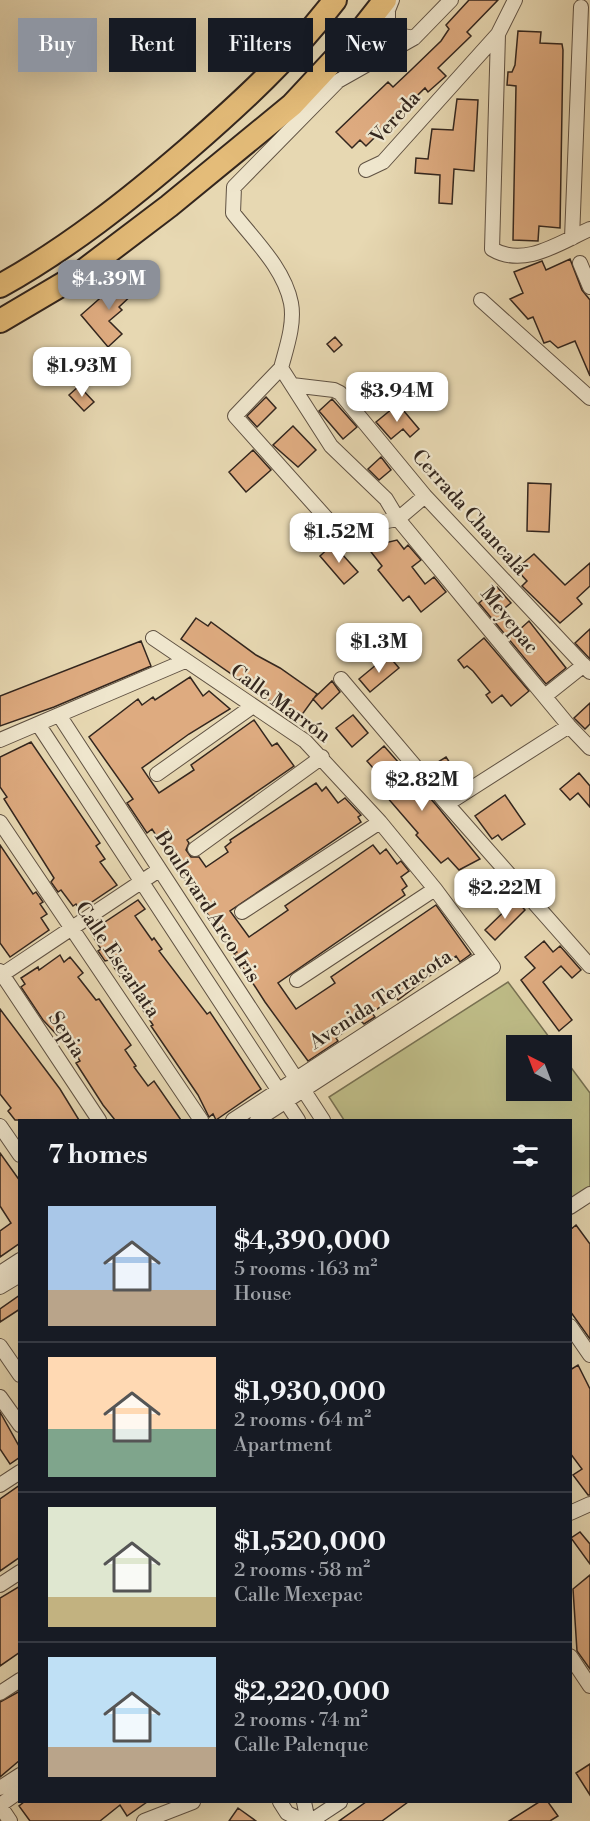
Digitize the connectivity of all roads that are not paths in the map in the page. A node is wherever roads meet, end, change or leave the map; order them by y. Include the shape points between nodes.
1 (335, 0) edge
2 (385, 0) edge
3 (392, 0) edge
4 (451, 0) edge
5 (515, 0) edge
6 (582, 8) edge
7 (498, 34) junction
8 (414, 38) junction
9 (337, 82) junction
10 (292, 105) junction
11 (366, 170) dead end
12 (590, 229) edge
13 (572, 238) junction
14 (580, 263) dead end
15 (0, 286) edge
16 (590, 287) edge
17 (481, 300) dead end
18 (0, 321) edge
19 (281, 368) junction
20 (292, 385) junction
21 (590, 398) edge
22 (425, 496) junction
23 (398, 519) junction
24 (153, 638) dead end
25 (185, 661) junction
26 (587, 668) edge
27 (341, 678) dead end
28 (545, 696) junction
29 (253, 706) junction
30 (59, 715) junction
31 (38, 724) junction
32 (569, 726) junction
33 (0, 740) edge
34 (590, 748) edge
35 (322, 757) junction
36 (157, 774) dead end
37 (447, 804) junction
38 (0, 822) edge
39 (380, 822) junction
40 (195, 849) dead end
41 (159, 870) junction
42 (140, 883) junction
43 (435, 889) junction
44 (242, 912) dead end
45 (72, 928) junction
46 (485, 956) joint
47 (590, 966) edge
48 (1, 974) edge
49 (297, 980) dead end
50 (299, 1085) junction
51 (281, 1097) junction
52 (98, 1119) edge
53 (200, 1119) edge
54 (235, 1119) edge
55 (258, 1119) edge
56 (297, 1119) edge
57 (322, 1119) edge
58 (0, 1126) edge
59 (18, 1152) edge
60 (588, 1199) edge
61 (572, 1206) edge
62 (18, 1261) edge
63 (0, 1273) edge
64 (18, 1276) edge
65 (0, 1287) edge
66 (572, 1329) edge
67 (0, 1346) edge
68 (590, 1355) edge
69 (18, 1372) edge
70 (0, 1397) edge
71 (18, 1422) edge
72 (18, 1473) edge
73 (0, 1485) edge
74 (590, 1504) edge
75 (572, 1512) edge
76 (18, 1573) edge
77 (0, 1585) edge
78 (572, 1659) edge
79 (18, 1681) edge
80 (590, 1686) edge
81 (0, 1693) edge
82 (18, 1776) edge
83 (0, 1788) edge
84 (18, 1792) edge
85 (190, 1803) edge
86 (280, 1803) edge
87 (304, 1803) edge
88 (338, 1803) edge
89 (0, 1805) edge
90 (10, 1821) edge
91 (144, 1821) edge
92 (308, 1821) edge

1 - 15 highway via 288,56 179,158 85,233
2 - 10 highway
3 - 8 street via 387,25 398,35
4 - 8 street
5 - 7 street, Vereda
6 - 13 street
7 - 11 street, Vereda via 383,162
7 - 13 street via 492,249 506,257 526,257
8 - 9 street
9 - 10 street
9 - 19 street via 234,188 233,213 276,266 291,304 289,338
10 - 18 highway via 78,275
12 - 13 street
14 - 16 street
17 - 21 street
19 - 20 street, Meyepac
19 - 23 street via 235,416 337,530
20 - 22 street, Cerrada Chancalá via 340,393
20 - 23 street, Meyepac via 331,446 386,499
22 - 23 street
22 - 26 street, Cerrada Chancalá
23 - 28 street, Meyepac
24 - 25 street, Calle Marrón
25 - 29 street, Calle Marrón
25 - 30 street
26 - 28 street
27 - 37 street
28 - 32 street, Meyepac
29 - 35 street, Calle Marrón
29 - 36 street
30 - 31 street
30 - 41 street, Boulevard Arco Iris
31 - 33 street
31 - 42 street
32 - 34 street, Meyepac
32 - 37 street
35 - 39 street, Calle Marrón
35 - 40 street
37 - 47 street
38 - 45 street, Calle Escarlata
39 - 43 street, Calle Marrón
39 - 44 street
41 - 42 street
41 - 50 street, Boulevard Arco Iris
42 - 45 street
42 - 51 street
43 - 46 street, Calle Marrón
43 - 49 street
45 - 48 street
45 - 53 street, Calle Escarlata
46 - 50 street, Avenida Terracota
48 - 52 street, Sepia
50 - 51 street, Avenida Terracota
50 - 57 street, Boulevard Arco Iris
51 - 54 street, Avenida Terracota
51 - 55 street, Avenida Terracota
51 - 56 street
58 - 59 street
60 - 61 street
62 - 63 street
64 - 65 street
66 - 68 street
67 - 69 street
70 - 71 street
72 - 73 street
74 - 75 street
76 - 77 street
78 - 80 street
79 - 81 street
82 - 83 street
84 - 89 street
85 - 91 street
86 - 92 street via 287,1813
87 - 92 street
88 - 92 street
89 - 90 street

